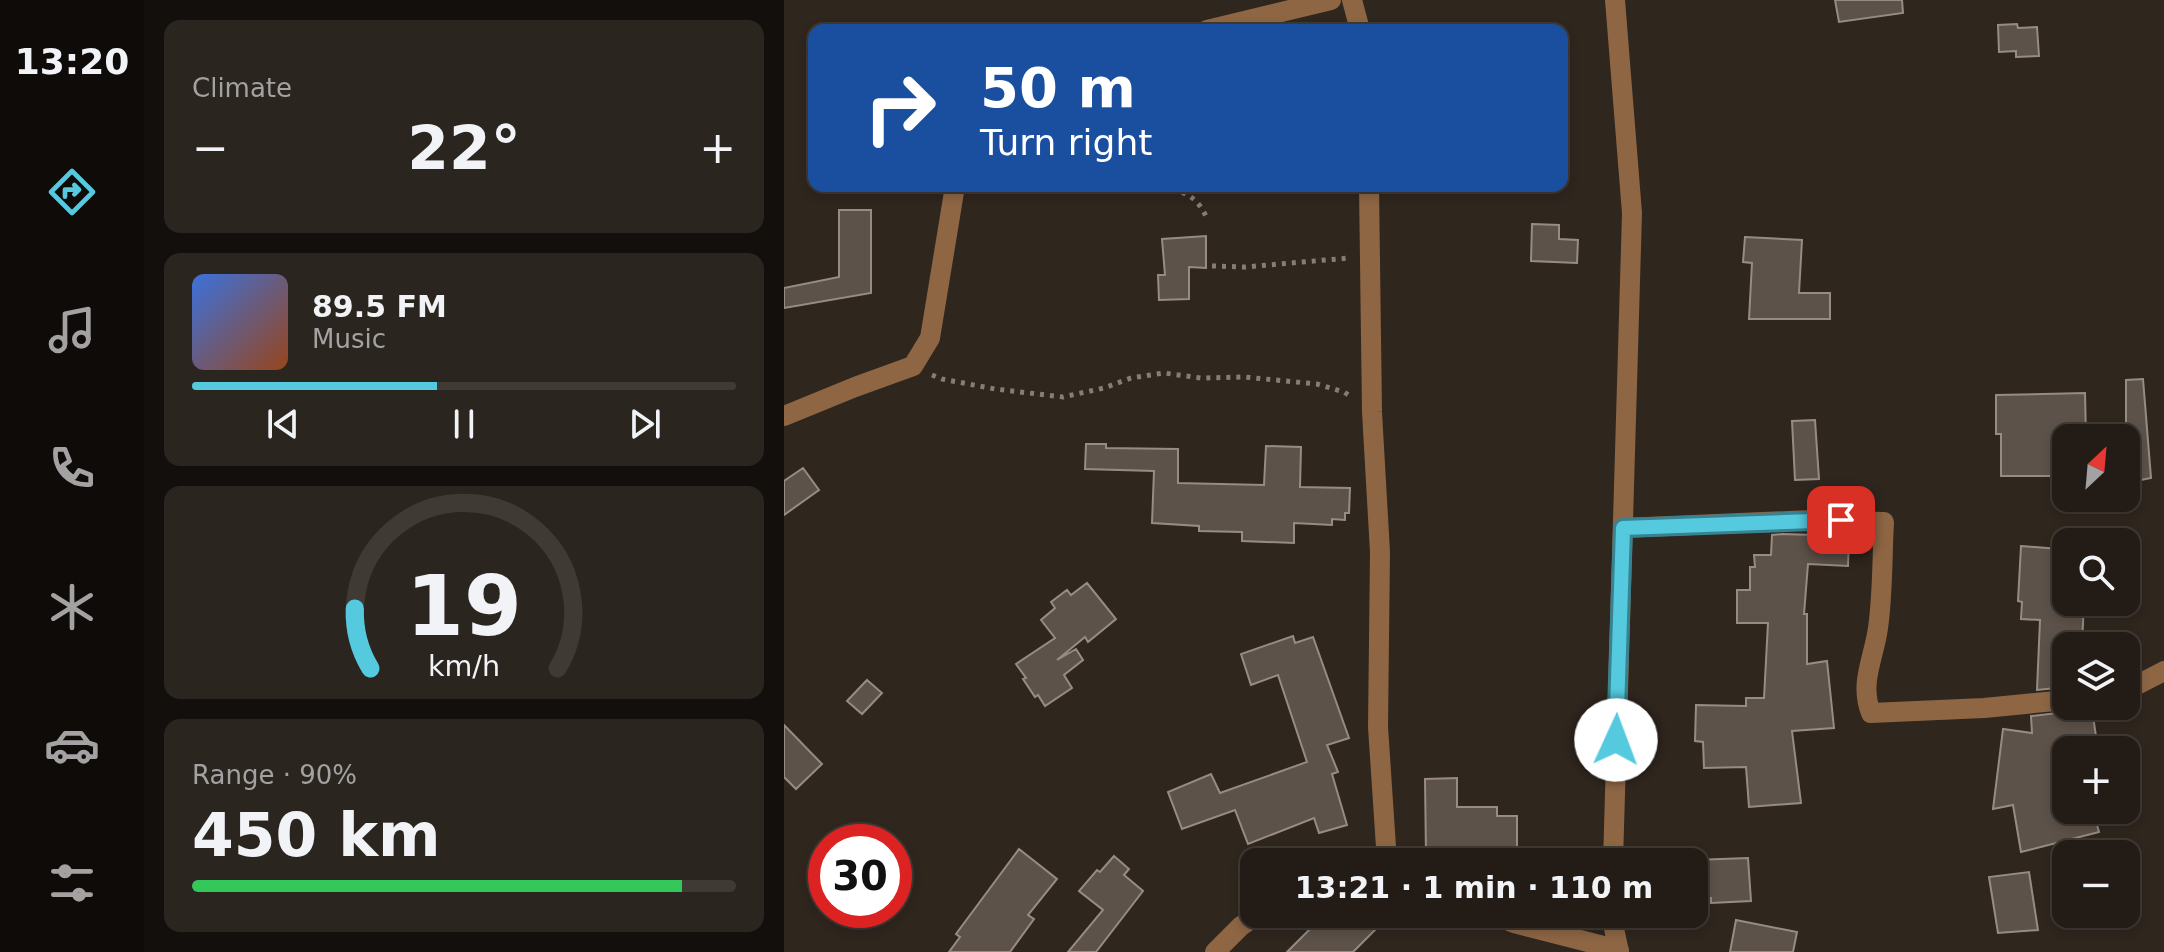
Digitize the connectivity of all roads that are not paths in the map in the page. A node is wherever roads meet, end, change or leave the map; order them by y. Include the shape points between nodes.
1 (1331, 0) edge
2 (1352, 0) edge
3 (1615, 0) edge
4 (1232, 24) edge
5 (1358, 24) edge
6 (954, 192) edge
7 (1369, 192) edge
8 (784, 416) edge
9 (1623, 528) junction
10 (2164, 671) edge
11 (2140, 683) edge
12 (2052, 701) edge
13 (1386, 848) edge
14 (1613, 848) edge
15 (1240, 927) edge
16 (1533, 928) edge
17 (1614, 928) edge
18 (1618, 951) edge
19 (1215, 952) edge

1 - 4 street
2 - 5 street
3 - 9 street via 1632,213
6 - 8 street via 930,338 913,366
7 - 13 street via 1380,552 1378,727
9 - 12 street via 1884,522 1878,628 1865,698 1871,713
9 - 14 street
10 - 11 street
15 - 19 street
16 - 18 street
17 - 18 street

